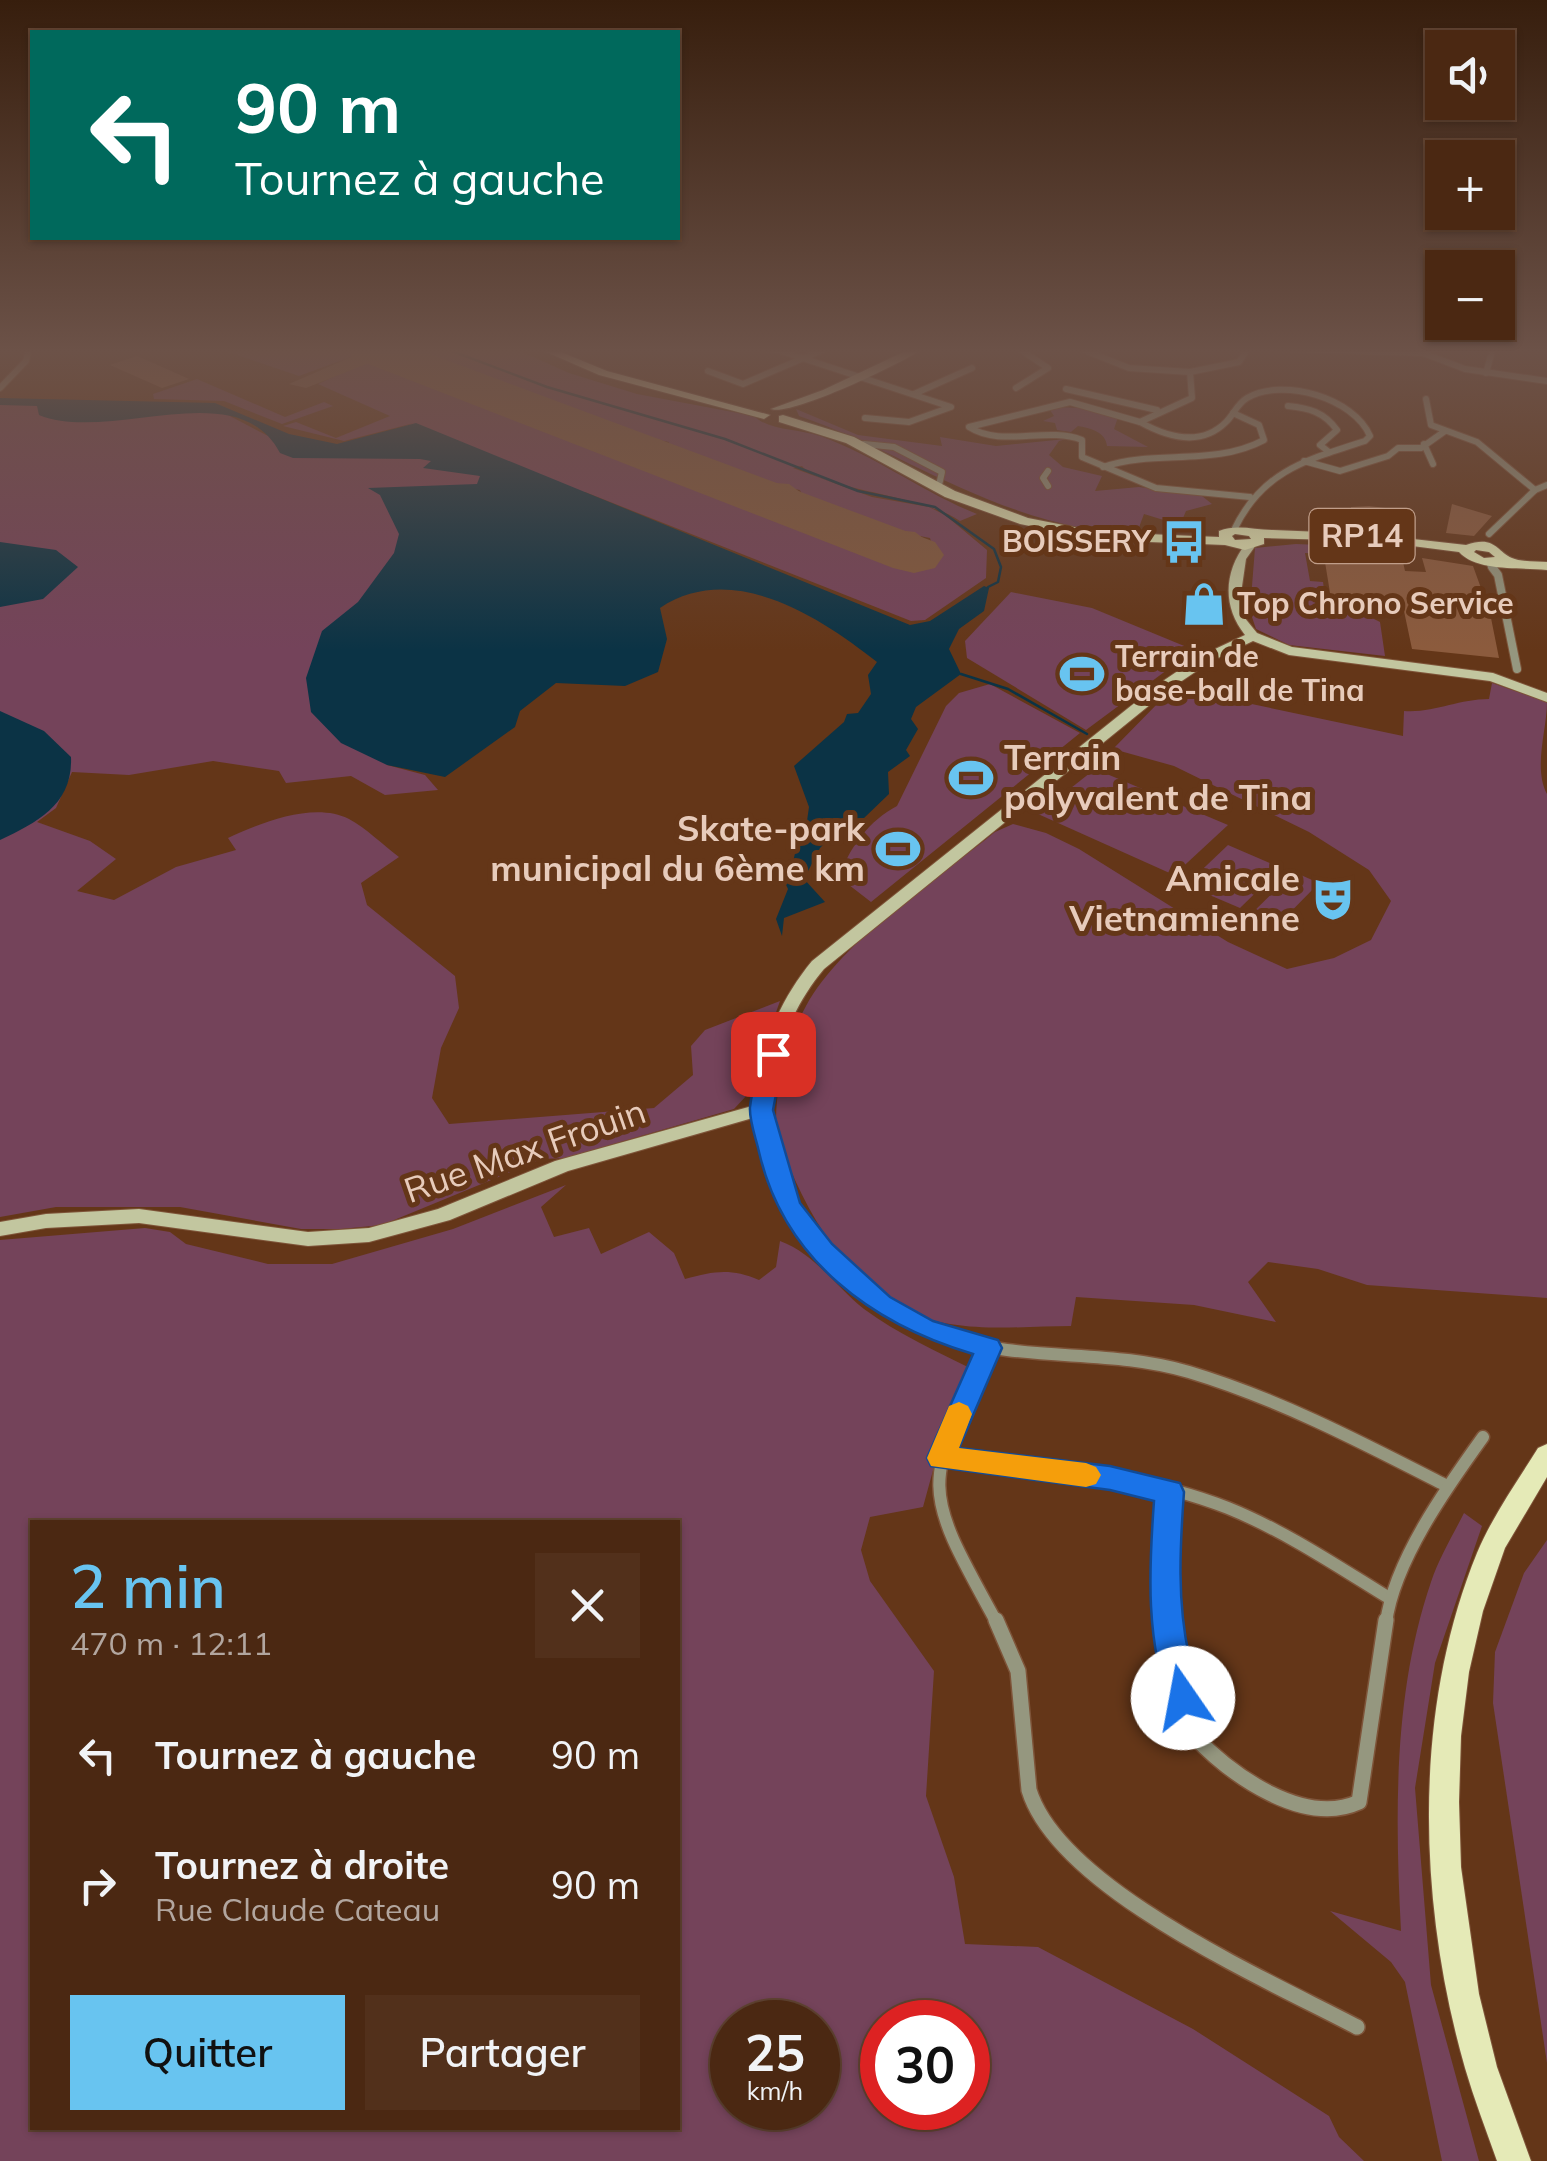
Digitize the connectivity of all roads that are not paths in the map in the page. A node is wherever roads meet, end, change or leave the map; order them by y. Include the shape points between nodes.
1 (866, 449) edge
2 (873, 449) edge
3 (897, 449) edge
4 (1083, 449) edge
5 (1233, 449) edge
6 (1325, 449) edge
7 (1345, 449) edge
8 (1397, 449) edge
9 (1426, 449) edge
10 (1485, 449) edge
11 (890, 452) dead end
12 (1329, 452) junction
13 (905, 454) junction
14 (1304, 461) junction
15 (1433, 464) dead end
16 (1103, 467) junction
17 (1048, 471) dead end
18 (939, 485) junction
19 (1547, 485) edge
20 (1048, 486) dead end
21 (1535, 490) junction
22 (1250, 497) junction
23 (1241, 536) junction
24 (1485, 551) junction
25 (1547, 564) edge
26 (1254, 636) junction
27 (1518, 669) dead end
28 (1547, 698) edge
29 (761, 1110) junction
30 (0, 1230) edge
31 (989, 1348) junction
32 (1483, 1437) dead end
33 (1547, 1455) edge
34 (941, 1458) junction
35 (1447, 1486) junction
36 (1170, 1492) junction
37 (1389, 1598) junction
38 (1357, 2027) dead end
39 (1514, 2161) edge

1 - 23 main road, RP14 via 939,489 1024,521 1099,536
2 - 18 main road, RP14
3 - 13 street
4 - 16 street via 1082,458
5 - 16 street via 1193,460 1122,460
6 - 12 street
7 - 12 street
8 - 14 street via 1340,471
9 - 15 street
10 - 21 street
11 - 13 street
12 - 14 street
13 - 18 street via 942,472
14 - 22 street
16 - 22 street via 1156,488
17 - 20 street
18 - 23 main road, RP14 via 1080,531
19 - 21 street
21 - 24 street
22 - 23 street
23 - 24 main road, RP14
23 - 26 street via 1234,600 1238,618
24 - 25 main road, RP14
24 - 27 street via 1498,575
26 - 28 street via 1289,650 1494,676
26 - 29 street via 1162,688 818,965 800,983
29 - 30 street, Rue Max Frouin via 562,1166 442,1215 369,1236 308,1240 139,1216
29 - 31 street via 789,1207 824,1250 902,1318
31 - 34 street
31 - 35 street via 1144,1360 1214,1380 1302,1410
32 - 35 street
33 - 39 main road via 1490,1553 1452,1690 1445,1801 1453,1927 1470,2018
34 - 36 street via 1110,1478
34 - 38 street via 938,1504 1014,1654 1029,1785 1043,1825 1084,1866 1165,1923
35 - 37 street
36 - 37 street via 1278,1532
36 - 37 street via 1164,1563 1170,1637 1194,1736 1224,1764 1316,1811 1339,1812 1359,1802

